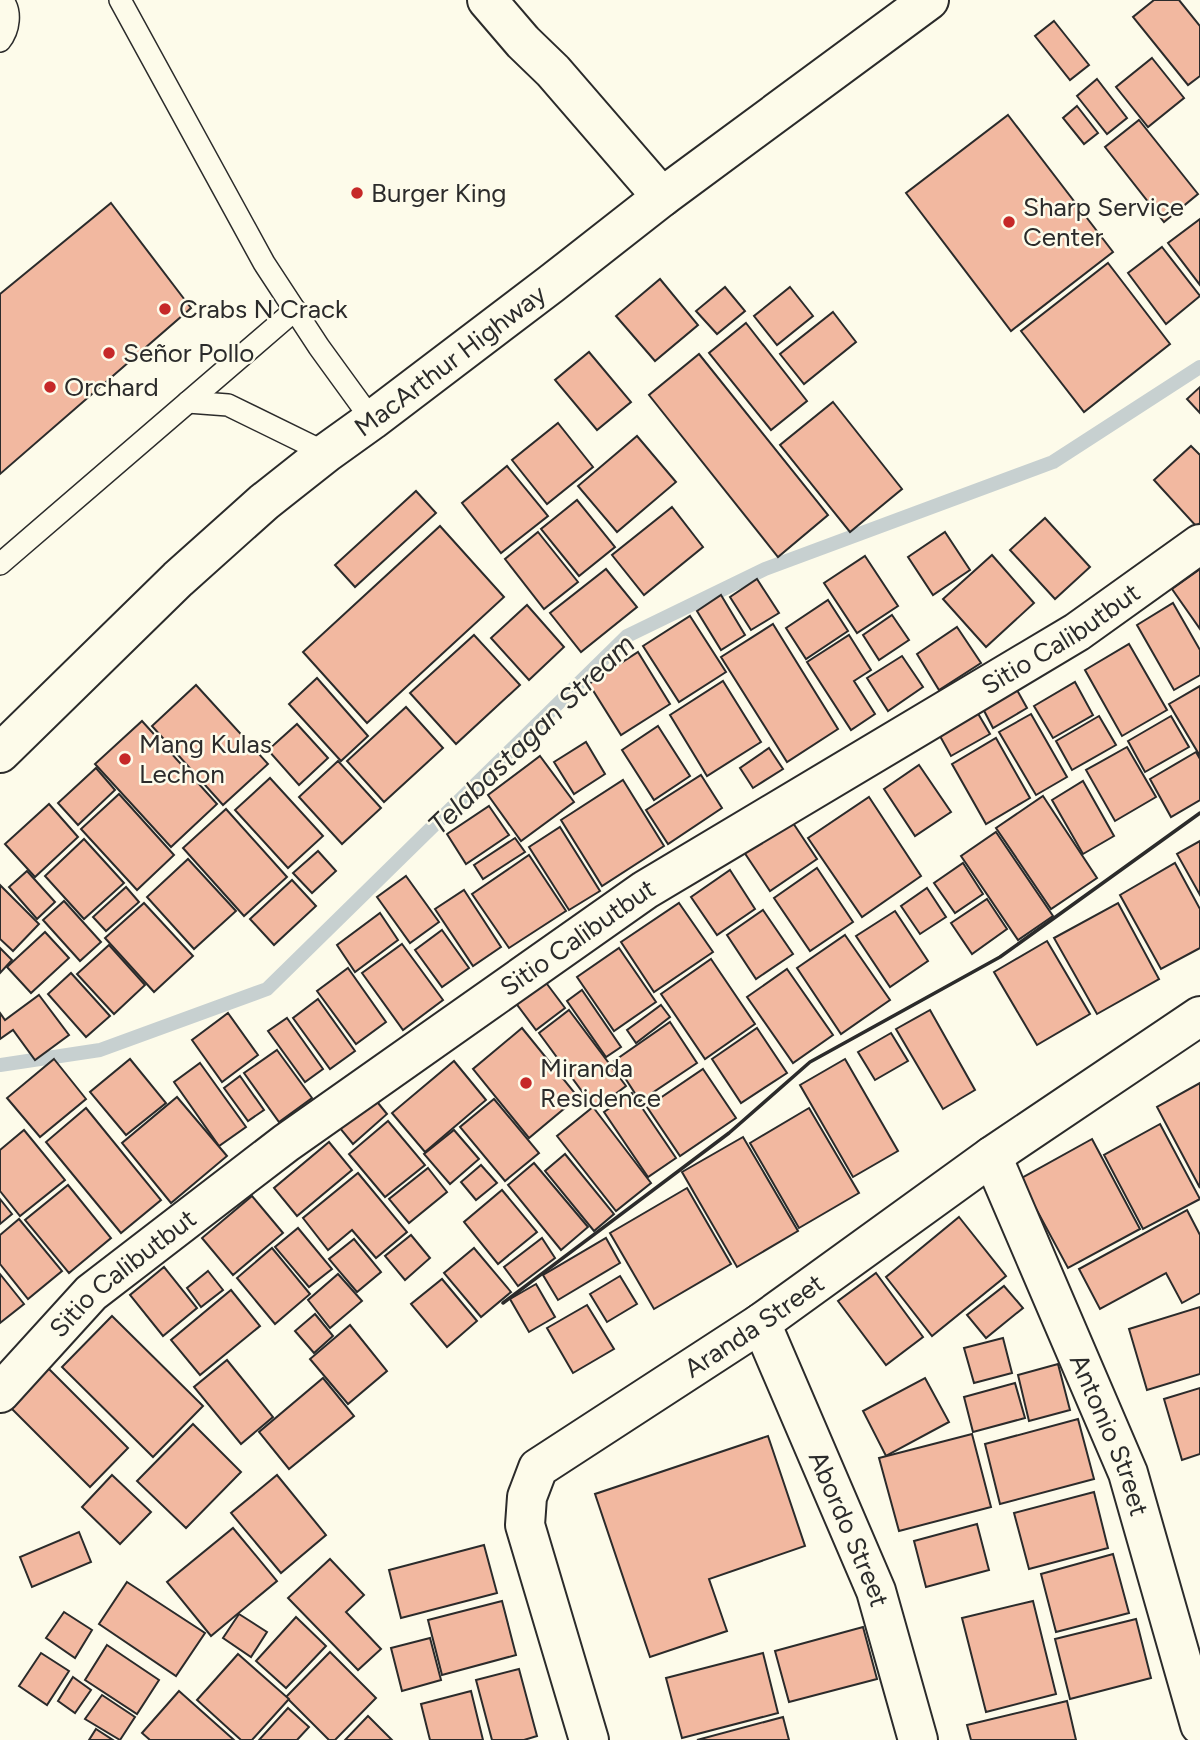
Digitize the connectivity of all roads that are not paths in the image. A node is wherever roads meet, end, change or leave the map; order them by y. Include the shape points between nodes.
1 (2, 0) edge
2 (120, 0) edge
3 (487, 0) edge
4 (929, 0) edge
5 (0, 41) edge
6 (662, 197) junction
7 (295, 310) junction
8 (188, 402) junction
9 (372, 420) junction
10 (326, 453) junction
11 (1200, 544) edge
12 (0, 564) edge
13 (0, 753) edge
14 (1200, 1016) edge
15 (992, 1156) junction
16 (761, 1323) junction
17 (0, 1392) edge
18 (1200, 1725) edge
19 (589, 1740) edge
20 (918, 1740) edge

1 - 5 lane via 7,5 8,23
2 - 7 lane via 264,263
3 - 6 main road
4 - 6 main road, MacArthur Highway
6 - 9 main road, MacArthur Highway
7 - 8 lane
7 - 9 lane
8 - 10 lane via 228,405
8 - 12 lane
9 - 10 main road, MacArthur Highway
10 - 13 main road, MacArthur Highway via 178,579
11 - 17 main road, Sitio Calibutbut via 1077,632 645,890 286,1143 91,1293
14 - 15 main road, Aranda Street
15 - 16 main road, Aranda Street
15 - 18 main road, Antonio Street via 1128,1473
16 - 19 main road, Aranda Street via 538,1468 527,1497 525,1525
16 - 20 main road, Abordo Street via 876,1591

